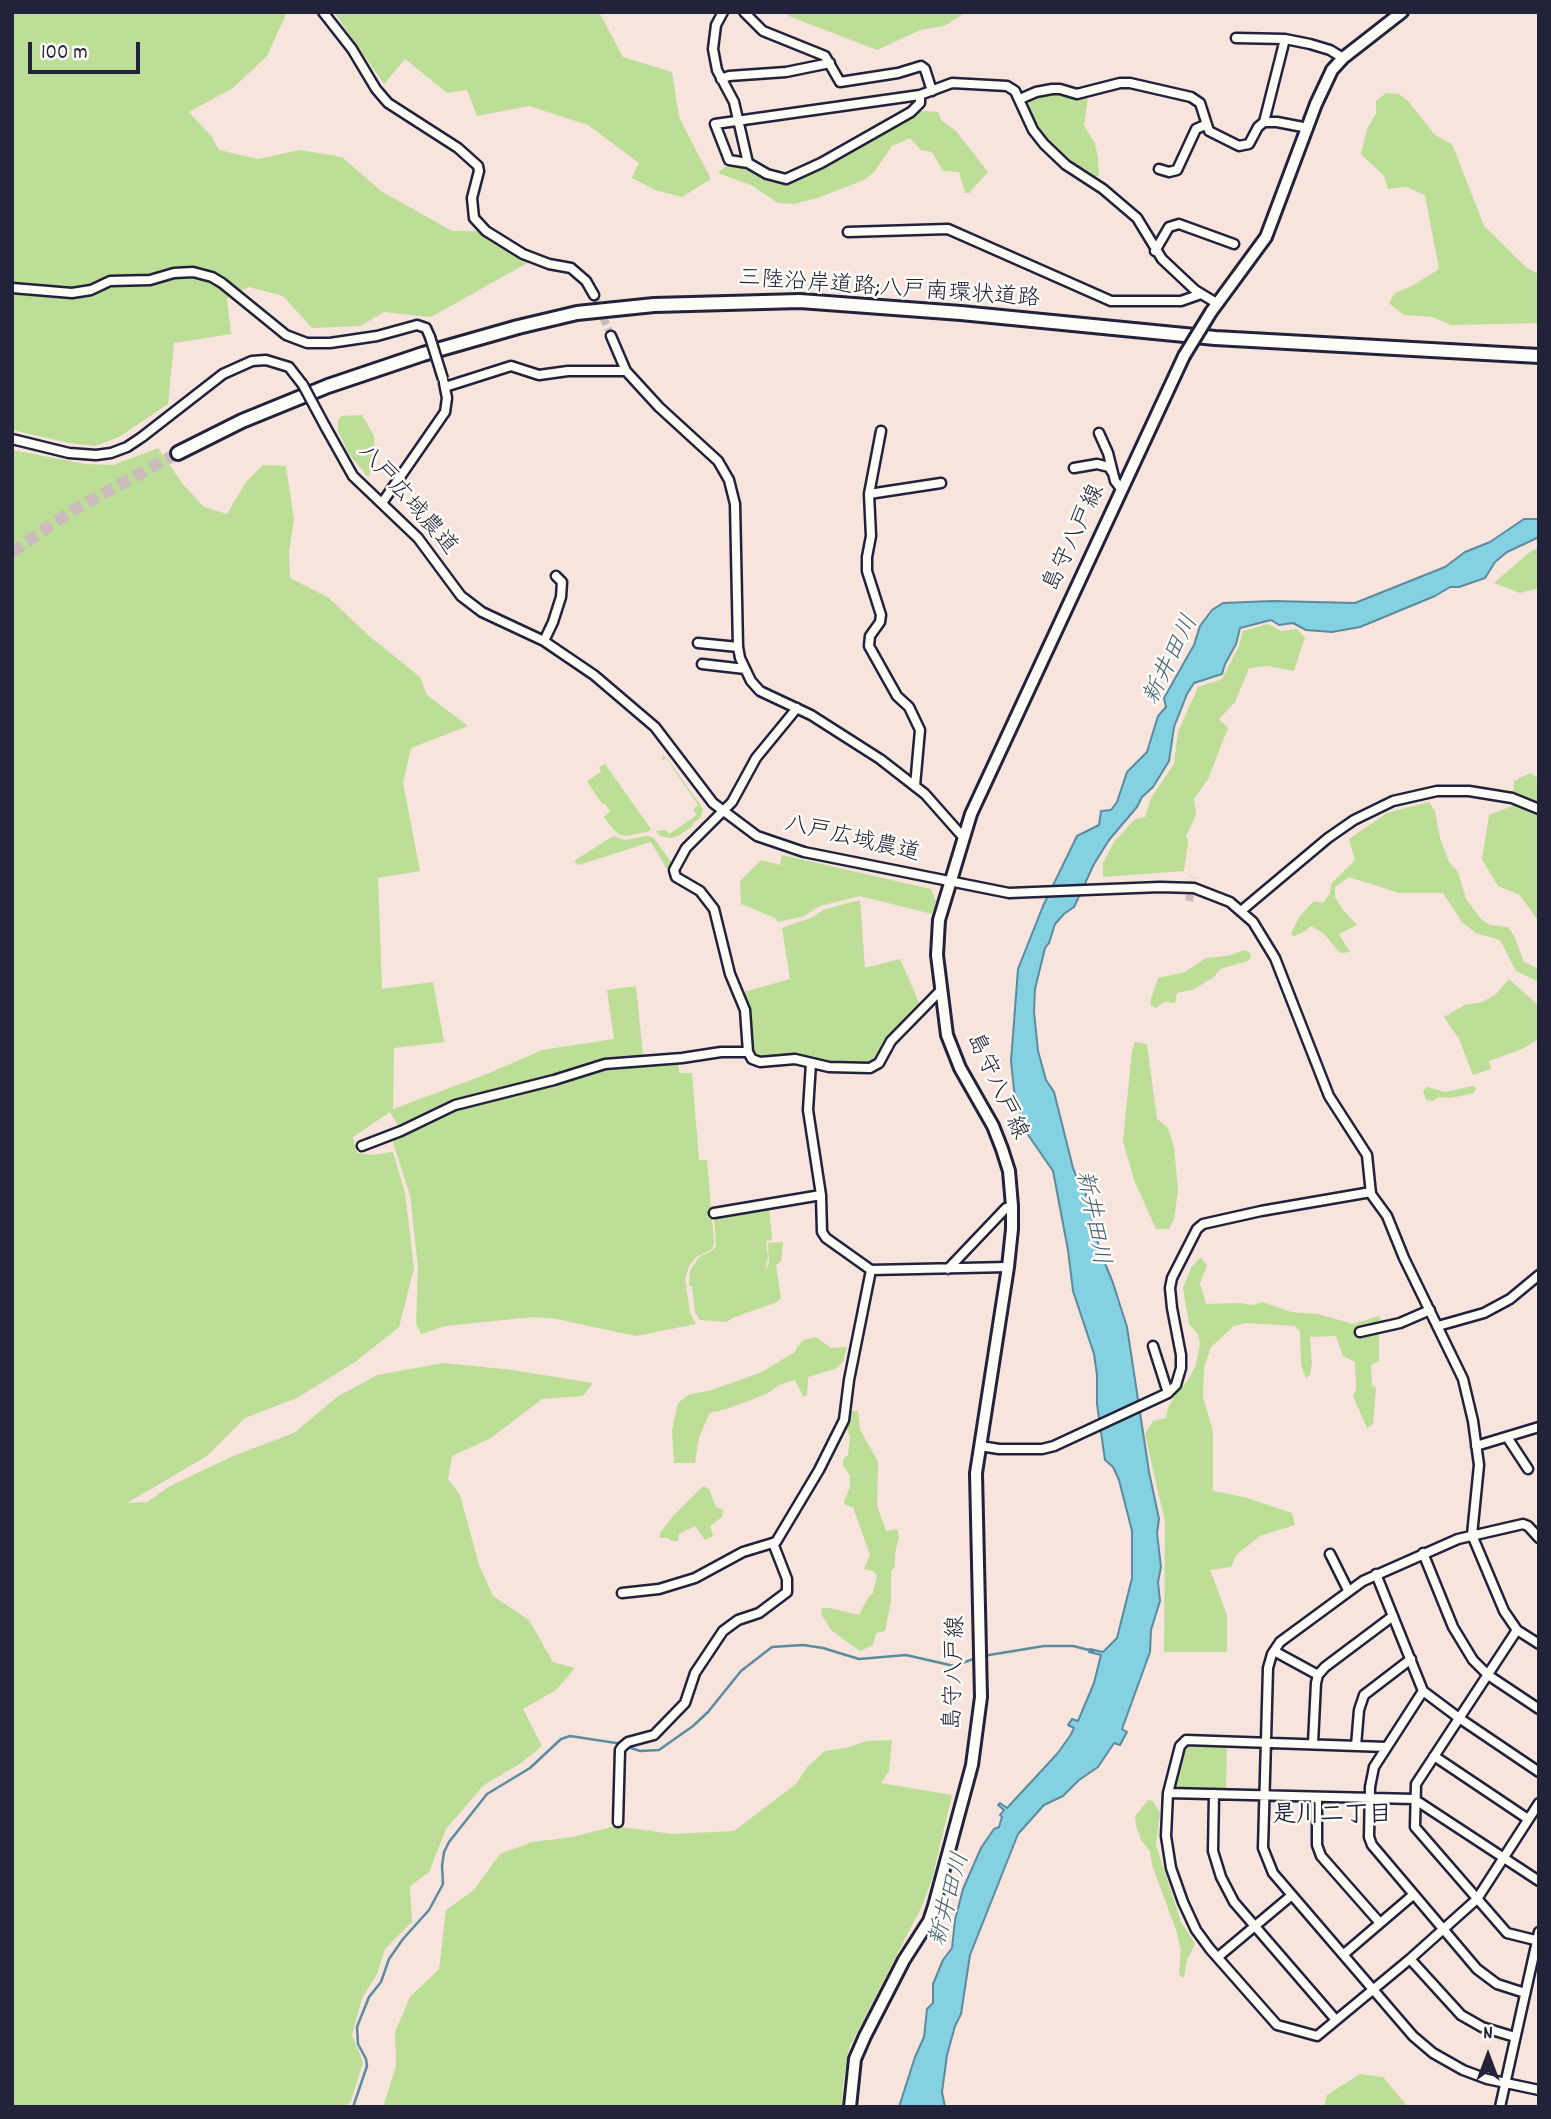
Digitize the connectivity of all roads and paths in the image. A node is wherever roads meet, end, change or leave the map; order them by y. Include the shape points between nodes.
1 (323, 12) edge
2 (723, 12) edge
3 (744, 12) edge
4 (1402, 12) edge
5 (1236, 38) dead end
6 (1285, 39) junction
7 (1343, 58) junction
8 (830, 63) junction
9 (722, 79) junction
10 (932, 91) junction
11 (920, 95) junction
12 (1020, 99) junction
13 (738, 120) junction
14 (1264, 122) junction
15 (1205, 125) junction
16 (1308, 128) junction
17 (748, 163) junction
18 (1159, 169) dead end
19 (848, 232) dead end
20 (1234, 244) dead end
21 (1155, 251) junction
22 (12, 288) edge
23 (594, 295) tunnel mouth
24 (1201, 295) junction
25 (1215, 308) junction
26 (611, 336) tunnel mouth
27 (1539, 356) edge
28 (626, 371) junction
29 (444, 383) junction
30 (881, 431) dead end
31 (1099, 433) dead end
32 (12, 439) edge
33 (178, 453) tunnel mouth
34 (1074, 468) dead end
35 (1112, 472) junction
36 (941, 483) dead end
37 (1122, 489) junction
38 (869, 494) junction
39 (382, 503) junction
40 (556, 576) dead end
41 (544, 641) junction
42 (698, 643) dead end
43 (738, 647) junction
44 (702, 664) dead end
45 (745, 669) junction
46 (797, 708) junction
47 (915, 786) junction
48 (1539, 809) edge
49 (724, 812) junction
50 (963, 837) junction
51 (952, 883) junction
52 (1241, 911) junction
53 (940, 991) junction
54 (748, 1052) junction
55 (811, 1063) junction
56 (362, 1146) dead end
57 (1371, 1192) junction
58 (821, 1195) junction
59 (1012, 1206) junction
60 (713, 1213) dead end
61 (1007, 1268) junction
62 (948, 1269) junction
63 (871, 1270) junction
64 (1539, 1275) edge
65 (1430, 1310) junction
66 (1438, 1326) junction
67 (1360, 1332) dead end
68 (1153, 1346) dead end
69 (1168, 1393) junction
70 (1539, 1427) edge
71 (1507, 1437) junction
72 (980, 1446) junction
73 (1476, 1447) junction
74 (1528, 1469) dead end
75 (1472, 1535) junction
76 (1539, 1538) edge
77 (773, 1543) junction
78 (1423, 1553) junction
79 (1330, 1554) dead end
80 (1376, 1574) junction
81 (1348, 1590) junction
82 (622, 1593) dead end
83 (1393, 1616) junction
84 (1517, 1630) junction
85 (1539, 1644) edge
86 (1274, 1651) junction
87 (1411, 1659) junction
88 (1318, 1675) junction
89 (1488, 1675) junction
90 (1423, 1691) junction
91 (1539, 1709) edge
92 (1459, 1718) junction
93 (1266, 1743) junction
94 (1313, 1743) junction
95 (1356, 1745) junction
96 (1386, 1747) junction
97 (1434, 1756) junction
98 (1539, 1772) edge
99 (1168, 1793) junction
100 (1214, 1794) junction
101 (1264, 1795) junction
102 (1317, 1797) junction
103 (1370, 1798) junction
104 (1414, 1799) junction
105 (1539, 1803) edge
106 (1528, 1819) junction
107 (618, 1822) dead end
108 (1503, 1856) junction
109 (1539, 1881) edge
110 (1292, 1895) junction
111 (1413, 1895) junction
112 (1477, 1899) junction
113 (1380, 1923) junction
114 (1255, 1926) junction
115 (1443, 1929) junction
116 (1538, 1938) edge
117 (1344, 1954) junction
118 (1218, 1957) junction
119 (1409, 1959) junction
120 (1373, 1990) junction
121 (1525, 1993) junction
122 (1336, 2020) junction
123 (1515, 2036) junction
124 (1506, 2083) junction
125 (1539, 2090) edge
126 (850, 2107) edge
127 (1500, 2107) edge

1 - 23 street via 388,103 478,166 472,198 474,218 486,231 523,254 571,268
2 - 9 street via 713,49
3 - 8 street via 763,31 817,52
4 - 7 main road, 島守八戸線
5 - 6 street
6 - 7 street
6 - 14 street
7 - 16 main road, 島守八戸線 via 1325,84
8 - 9 street
8 - 10 street via 840,82 921,66
9 - 13 street
10 - 11 street
10 - 12 street via 952,83 1007,86
11 - 13 street
11 - 17 street via 920,103 911,112 797,175 779,179
12 - 15 street via 1052,89 1077,94 1130,83 1191,97 1200,103
12 - 21 street via 1044,144 1066,166 1137,218
13 - 17 street
13 - 17 street via 714,127 729,160
14 - 15 street via 1243,146 1214,134
14 - 16 street
15 - 18 street via 1196,129 1177,170
16 - 25 main road, 島守八戸線 via 1266,237
19 - 24 street via 948,229 1111,301 1181,301
20 - 21 street via 1180,224 1169,228
21 - 24 street
22 - 29 street, bridge via 72,293 110,281 192,272 222,283 286,335 307,343 377,336 417,325 426,328
24 - 25 street
25 - 37 main road, 島守八戸線, bridge via 1184,356
26 - 28 street
27 - 33 highway, 三陸沿岸道路;八戸南環状道路 via 1215,338 800,302 654,305 577,313 423,354 328,386
28 - 29 street via 539,375 511,366
28 - 43 street via 718,461 729,480 735,503
29 - 39 street via 445,412
30 - 38 street
31 - 35 street
32 - 39 street, 八戸広域農道, bridge via 69,453 111,453 142,437 223,374 266,360 289,368 303,385 353,476
34 - 35 street via 1097,464
35 - 37 street
36 - 38 street
37 - 50 main road, 島守八戸線
38 - 47 street via 867,570 881,615 869,646 920,730
39 - 41 street, 八戸広域農道 via 418,538 467,600 482,612
40 - 41 street via 562,582 561,597
41 - 49 street, 八戸広域農道 via 594,675 655,727
42 - 43 street
43 - 45 street
44 - 45 street
45 - 46 street via 760,691
46 - 47 street via 852,739
46 - 49 street via 762,750
47 - 50 street
48 - 52 street via 1512,798 1469,791 1437,791 1394,801 1328,838
49 - 51 street, 八戸広域農道 via 757,836 786,848
49 - 54 street via 686,848 674,873 714,909 730,974 745,1010
50 - 51 main road, 島守八戸線
51 - 52 street, 八戸広域農道 via 1028,894 1194,888
51 - 53 main road, 島守八戸線 via 936,936
52 - 57 street via 1269,944 1329,1096 1367,1155
53 - 55 street via 891,1041 879,1063 870,1068
53 - 59 main road, 島守八戸線 via 953,1053 1002,1149
54 - 55 street via 760,1062 794,1059
54 - 56 street via 604,1064 455,1105
55 - 58 street via 808,1110
57 - 65 street via 1387,1216
57 - 69 street via 1212,1221 1197,1229 1170,1289 1181,1368
58 - 60 street
58 - 63 street via 822,1232
59 - 61 main road, 島守八戸線
59 - 62 street
61 - 62 street
61 - 72 main road, 島守八戸線
62 - 63 street
63 - 77 street via 844,1420
64 - 66 street via 1484,1313
65 - 66 street
65 - 67 street
66 - 73 street via 1463,1379
68 - 69 street
69 - 72 street via 1054,1446
70 - 71 street
71 - 73 street
71 - 74 street
72 - 126 main road, 島守八戸線 via 976,1473 981,1697 972,1765 929,1921 904,1959 855,2059
73 - 75 street via 1479,1465
75 - 76 street via 1523,1524
75 - 78 street
75 - 84 street via 1504,1611
77 - 82 street via 743,1552 695,1578 659,1589
77 - 107 street via 787,1579 787,1592 723,1631 695,1673 685,1703 654,1735 622,1747
78 - 80 street
78 - 89 street via 1460,1642
79 - 81 street
80 - 81 street
80 - 83 street
81 - 86 street
83 - 87 street
83 - 88 street
84 - 85 street
84 - 89 street
86 - 88 street
86 - 93 street via 1268,1668
87 - 90 street
87 - 95 street via 1364,1695
88 - 94 street
89 - 91 street
89 - 92 street
90 - 92 street
90 - 96 street
92 - 97 street
92 - 98 street
93 - 94 street
93 - 99 street via 1186,1740 1180,1746
93 - 101 street
94 - 95 street
95 - 96 street
96 - 103 street via 1374,1767
97 - 104 street via 1416,1784
97 - 106 street
99 - 100 street
99 - 118 street via 1166,1836 1171,1868 1196,1930
100 - 101 street
100 - 114 street via 1213,1851 1234,1902
101 - 102 street
101 - 110 street via 1265,1855
102 - 103 street
102 - 113 street via 1321,1856
103 - 104 street
103 - 111 street via 1372,1845
104 - 108 street
104 - 112 street via 1415,1827
105 - 106 street
106 - 108 street
108 - 109 street
108 - 112 street
110 - 114 street
110 - 117 street
111 - 113 street
111 - 115 street
112 - 115 street
112 - 116 street via 1507,1933
113 - 117 street
114 - 118 street
114 - 122 street
115 - 119 street
115 - 121 street via 1477,1969 1497,1984
116 - 121 street
117 - 120 street
118 - 122 street via 1277,2025 1317,2036
119 - 120 street
119 - 123 street via 1461,2015 1482,2027
120 - 122 street
120 - 124 street via 1433,2053 1463,2070
121 - 123 street
123 - 124 street
124 - 125 street
124 - 127 street

